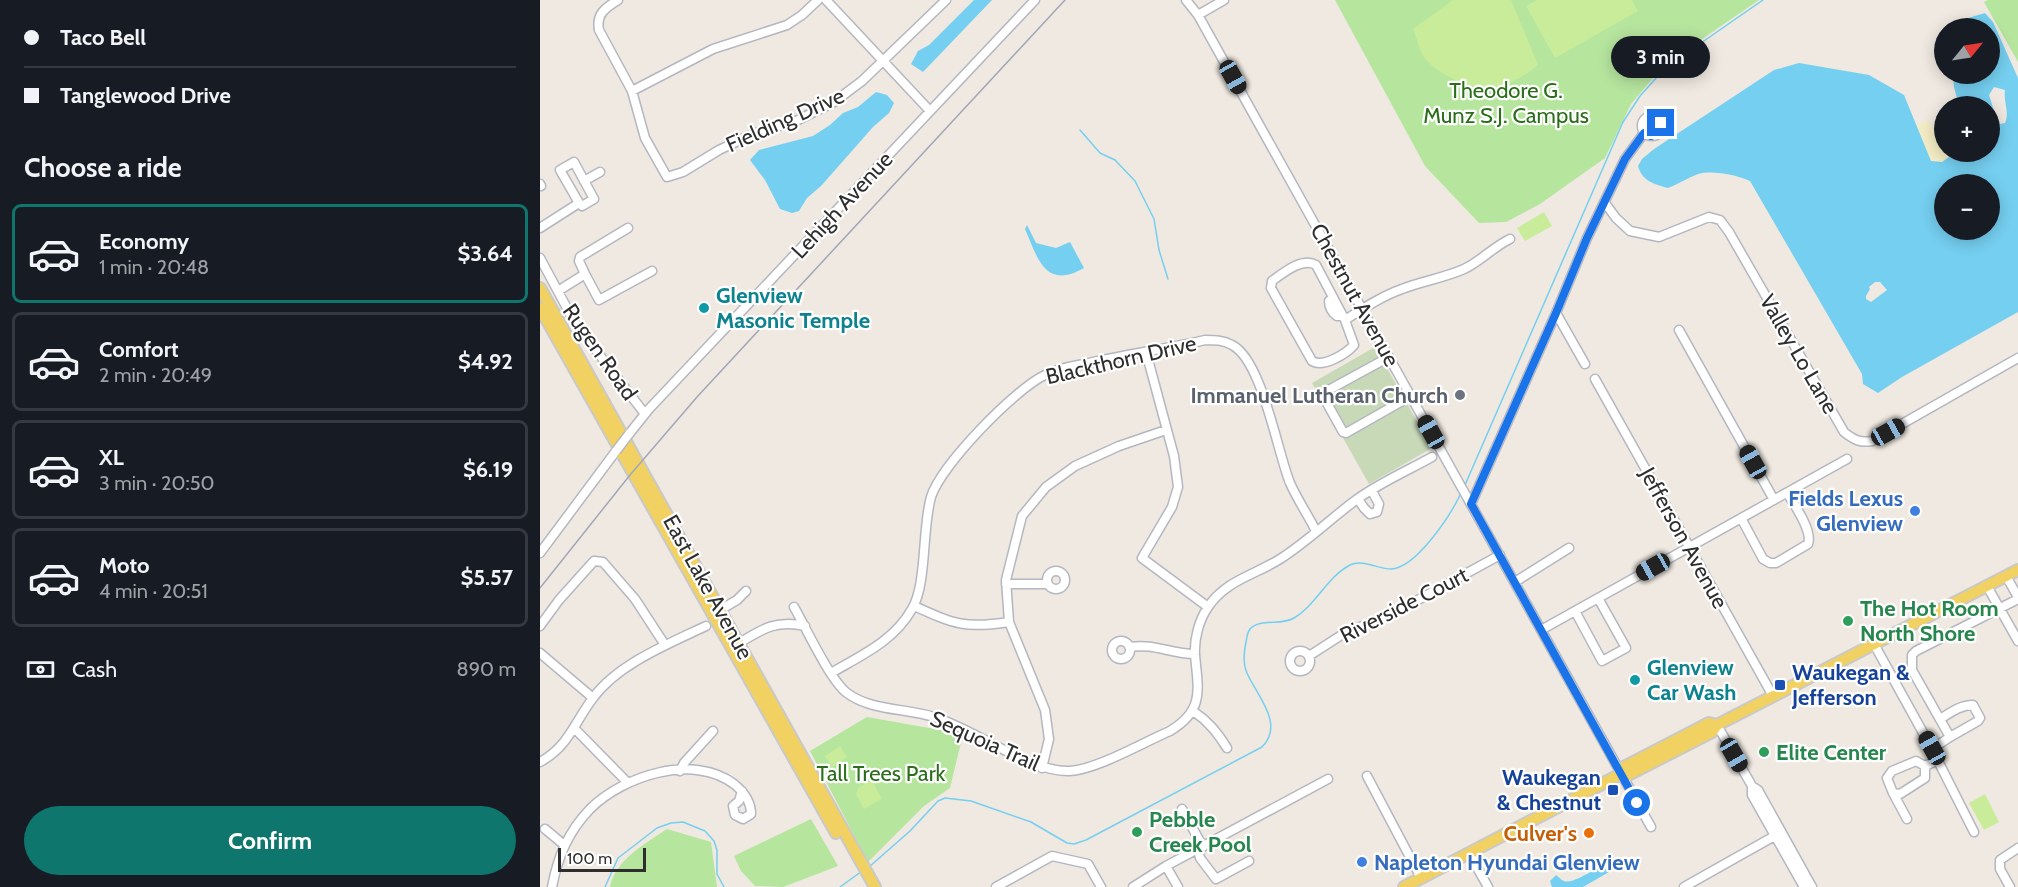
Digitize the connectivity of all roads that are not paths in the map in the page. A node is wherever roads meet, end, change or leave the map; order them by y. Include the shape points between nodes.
1 (618, 0) edge
2 (819, 0) edge
3 (826, 0) edge
4 (946, 0) edge
5 (1035, 0) edge
6 (1186, 0) edge
7 (1194, 0) edge
8 (1224, 0) edge
9 (1198, 15) junction
10 (884, 60) junction
11 (632, 91) junction
12 (930, 111) junction
13 (1644, 133) dead end
14 (600, 172) dead end
15 (584, 181) junction
16 (578, 202) junction
17 (1605, 203) junction
18 (540, 221) edge
19 (540, 228) edge
20 (628, 228) dead end
21 (1510, 239) dead end
22 (540, 258) edge
23 (651, 271) dead end
24 (585, 274) junction
25 (540, 288) edge
26 (558, 291) junction
27 (540, 308) edge
28 (1363, 308) junction
29 (1556, 313) junction
30 (1344, 317) junction
31 (1679, 330) dead end
32 (1146, 352) junction
33 (1389, 357) junction
34 (2018, 358) edge
35 (1585, 364) dead end
36 (1595, 379) dead end
37 (1411, 396) junction
38 (645, 414) junction
39 (1166, 430) junction
40 (1432, 458) dead end
41 (1846, 459) dead end
42 (1372, 491) junction
43 (1787, 493) junction
44 (1358, 499) junction
45 (1469, 500) junction
46 (1774, 500) junction
47 (1741, 518) junction
48 (1316, 531) junction
49 (1689, 547) junction
50 (1569, 548) dead end
51 (540, 554) edge
52 (1500, 555) junction
53 (2018, 570) edge
54 (2006, 576) junction
55 (1515, 582) junction
56 (1006, 584) junction
57 (1047, 584) dead end
58 (1988, 586) junction
59 (746, 591) dead end
60 (1598, 598) junction
61 (2018, 598) edge
62 (914, 606) junction
63 (794, 607) dead end
64 (1208, 607) junction
65 (1999, 608) junction
66 (1575, 611) junction
67 (717, 612) junction
68 (1009, 622) junction
69 (540, 626) edge
70 (706, 626) dead end
71 (804, 626) junction
72 (1541, 630) junction
73 (2018, 641) edge
74 (1874, 644) junction
75 (665, 645) junction
76 (735, 645) junction
77 (1130, 647) dead end
78 (540, 653) edge
79 (1195, 654) junction
80 (1309, 656) dead end
81 (831, 673) junction
82 (1773, 696) junction
83 (593, 698) junction
84 (1192, 711) junction
85 (1940, 718) junction
86 (1717, 725) junction
87 (575, 729) junction
88 (713, 731) dead end
89 (1950, 737) junction
90 (1227, 748) dead end
91 (1932, 748) junction
92 (1938, 760) junction
93 (540, 762) edge
94 (1925, 766) junction
95 (1042, 768) junction
96 (680, 771) junction
97 (1621, 774) junction
98 (1367, 776) dead end
99 (1328, 779) dead end
100 (628, 783) junction
101 (742, 791) dead end
102 (1893, 793) junction
103 (1182, 809) dead end
104 (1907, 819) dead end
105 (1651, 827) dead end
106 (545, 829) dead end
107 (1974, 832) dead end
108 (1778, 834) junction
109 (563, 844) junction
110 (1200, 848) junction
111 (2018, 848) edge
112 (1469, 853) junction
113 (1249, 861) dead end
114 (1166, 866) junction
115 (1421, 878) junction
116 (866, 880) edge
117 (552, 887) edge
118 (875, 887) edge
119 (996, 887) edge
120 (1101, 887) edge
121 (1133, 887) edge
122 (1178, 887) edge
123 (1404, 887) edge
124 (1488, 887) edge
125 (1684, 887) edge
126 (1804, 887) edge
127 (1812, 887) edge
128 (2010, 887) edge

1 - 11 street via 601,12 597,20
2 - 11 street via 787,25 713,49
3 - 10 street
4 - 10 street, Fielding Drive
5 - 12 street, Lehigh Avenue
6 - 9 street, Chestnut Avenue
7 - 9 street, Chestnut Avenue
8 - 9 street
9 - 28 street, Chestnut Avenue
10 - 11 street, Fielding Drive via 834,102 794,122 755,133 667,177 645,138
10 - 12 street
12 - 38 street, Lehigh Avenue
13 - 17 street via 1625,159
14 - 15 street
15 - 16 street via 594,199 582,206
15 - 16 street via 574,162 560,170
16 - 18 street
16 - 19 street
17 - 29 street
17 - 34 street, Valley Lo Lane via 1630,231 1659,237 1709,217 1720,220 1844,432 1854,440 1872,441
20 - 24 street via 580,257
21 - 28 street via 1463,269 1402,289
22 - 26 street, Rugen Road
23 - 24 street via 599,300
24 - 26 street
25 - 67 main road, East Lake Avenue
26 - 38 street, Rugen Road via 575,323
27 - 67 main road, East Lake Avenue
28 - 30 street
28 - 33 street, Chestnut Avenue
29 - 35 street
29 - 45 street
30 - 30 street via 1311,262 1302,263 1271,285 1312,361 1322,364 1354,345
31 - 46 street
32 - 39 street
32 - 48 street, Blackthorn Drive via 1221,340 1234,345 1245,356 1262,390 1291,483
32 - 62 street, Blackthorn Drive via 1046,374 1017,393 963,450 940,478 931,497
33 - 37 street, Chestnut Avenue
33 - 37 street via 1325,392 1323,396 1343,432
36 - 49 street, Jefferson Avenue
37 - 45 street, Chestnut Avenue
38 - 51 street, Lehigh Avenue, bridge
39 - 56 street via 1075,466 1046,486 1022,516
39 - 64 street via 1178,487 1172,507 1142,558
40 - 42 street
41 - 43 street
42 - 44 street
42 - 44 street via 1379,504 1377,512 1370,514
43 - 46 street
43 - 47 street via 1810,539 1808,544 1776,562 1763,559
44 - 48 street
45 - 52 street, Chestnut Avenue
46 - 47 street
47 - 49 street
48 - 64 street via 1280,559 1228,585
49 - 60 street
49 - 82 street, Jefferson Avenue
50 - 55 street
52 - 55 street, Chestnut Avenue
52 - 80 street, Riverside Court via 1394,614 1343,634
53 - 54 main road
54 - 58 main road
54 - 61 street
55 - 72 street, Chestnut Avenue
56 - 57 street
56 - 68 street
58 - 65 street
58 - 74 main road
59 - 67 street
60 - 66 street
60 - 66 street via 1626,648 1602,662
61 - 65 street
62 - 68 street via 971,626
62 - 81 street, Blackthorn Drive via 885,642
63 - 71 street, Sequoia Trail
64 - 79 street via 1197,632
65 - 73 street
65 - 85 street via 1912,655 1912,670
66 - 72 street
67 - 76 main road, East Lake Avenue
68 - 95 street via 1045,710 1048,739
69 - 75 street via 594,561 603,562 635,599
70 - 75 street
71 - 76 street via 774,624
71 - 81 street, Sequoia Trail
72 - 97 street, Chestnut Avenue
74 - 82 main road
74 - 91 street
75 - 83 street via 617,674
76 - 116 main road, East Lake Avenue
77 - 79 street via 1154,646
78 - 83 street
79 - 84 street via 1199,689
81 - 95 street, Sequoia Trail via 838,685 859,700 936,717
82 - 86 main road
83 - 87 street
84 - 90 street via 1211,725
84 - 95 street, Sequoia Trail via 1179,726 1098,764 1070,771
85 - 89 street
85 - 89 street via 1969,705 1979,714 1978,721
86 - 97 main road via 1712,732 1643,768
86 - 108 street via 1758,790
87 - 93 street via 562,746
87 - 100 street
88 - 96 street
89 - 91 street
91 - 92 street
92 - 94 street
92 - 107 street
94 - 102 street via 1925,778 1900,794
94 - 102 street via 1916,761 1892,771 1887,778
96 - 100 street via 648,775
96 - 101 street via 712,772
97 - 105 street, Chestnut Avenue
97 - 112 main road
98 - 115 street
99 - 110 street
100 - 109 street via 591,808
102 - 104 street
103 - 110 street
106 - 109 street
108 - 125 street
108 - 126 street
108 - 127 street
109 - 117 street
110 - 113 street via 1200,858 1216,879
110 - 114 street
111 - 128 street via 2000,860 2000,869
112 - 115 main road
112 - 124 street
114 - 121 street
114 - 122 street
115 - 123 main road
116 - 118 main road, East Lake Avenue
119 - 120 street via 1052,856 1088,864

